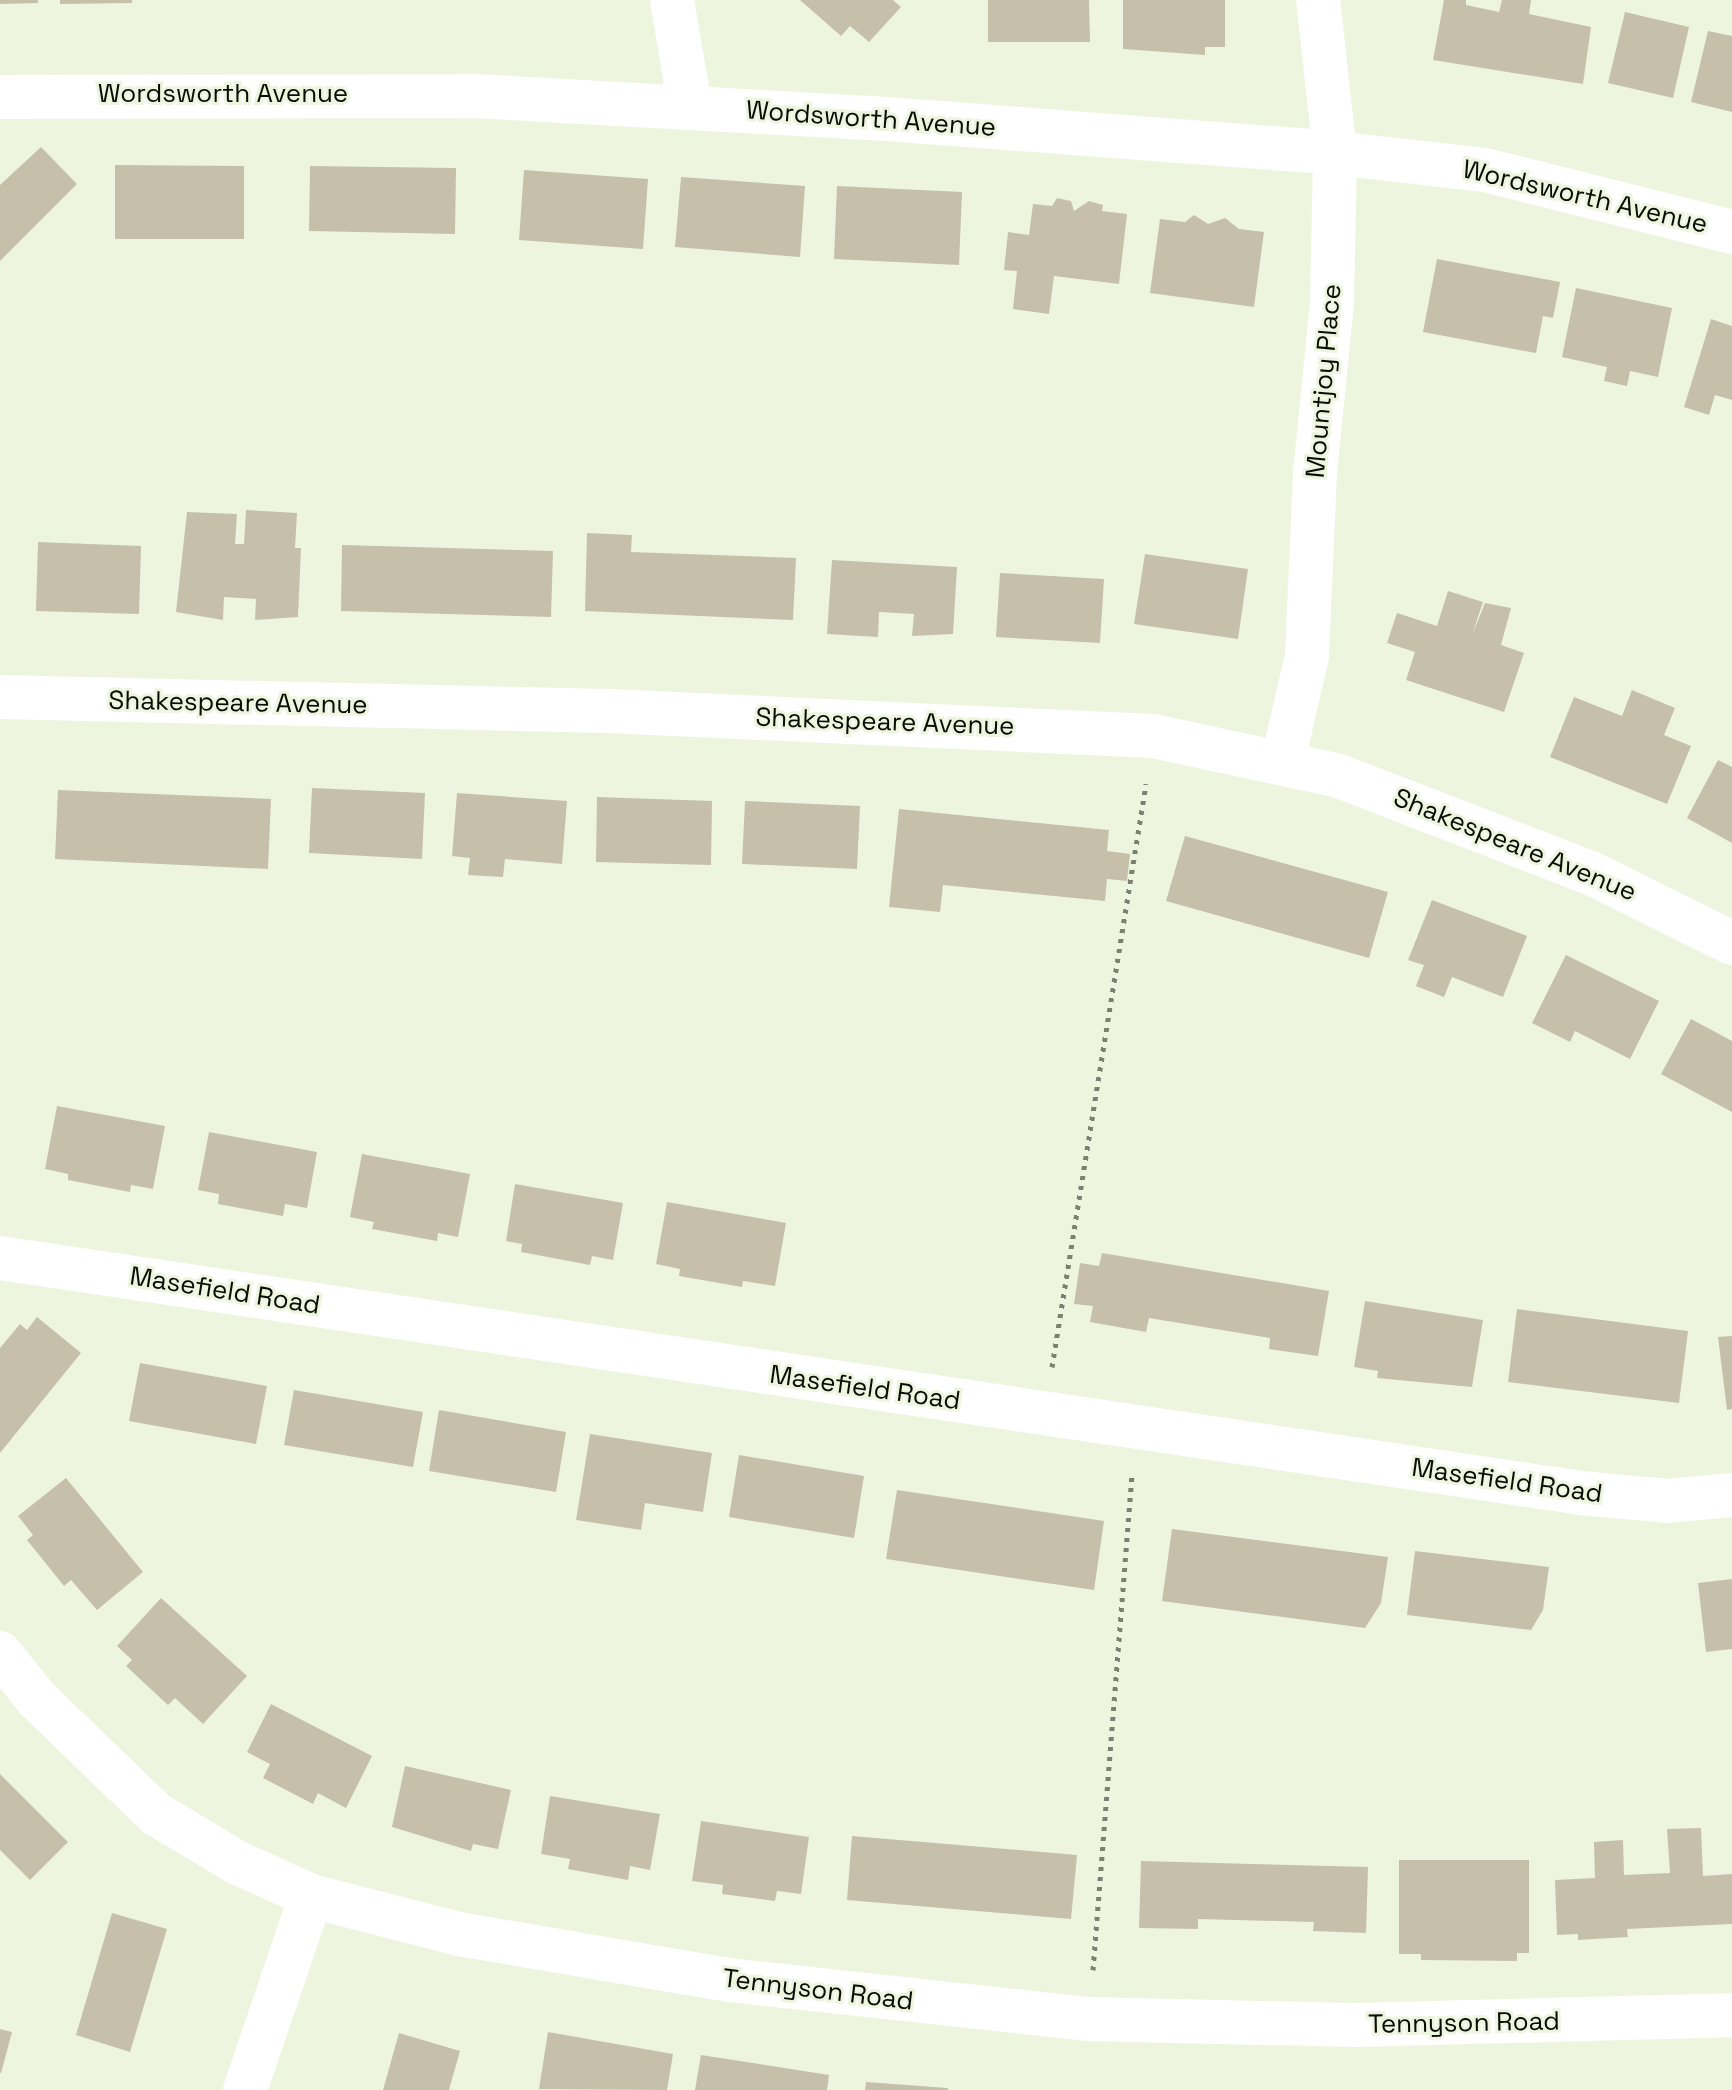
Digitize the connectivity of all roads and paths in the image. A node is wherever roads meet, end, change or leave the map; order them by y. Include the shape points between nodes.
1 (672, 0) edge
2 (1318, 0) edge
3 (0, 97) edge
4 (690, 106) junction
5 (1335, 153) junction
6 (1732, 232) edge
7 (0, 697) edge
8 (1153, 736) junction
9 (1283, 760) junction
10 (1732, 943) edge
11 (0, 1258) edge
12 (1044, 1415) junction
13 (1136, 1429) junction
14 (1732, 1495) edge
15 (0, 1653) edge
16 (311, 1896) junction
17 (1732, 2015) edge
18 (1089, 2019) junction
19 (245, 2090) edge

1 - 4 street
2 - 5 street, Mountjoy Place
3 - 4 street, Wordsworth Avenue via 297,93
4 - 5 street, Wordsworth Avenue
5 - 6 street, Wordsworth Avenue via 1485,170
5 - 9 street, Mountjoy Place via 1332,302 1315,473 1307,656
7 - 8 street, Shakespeare Avenue via 609,711
8 - 9 street, Shakespeare Avenue
8 - 12 path
9 - 10 street, Shakespeare Avenue via 1476,826 1663,906
11 - 12 street, Masefield Road
12 - 13 street, Masefield Road
13 - 14 street, Masefield Road via 1581,1493 1667,1501
13 - 18 path
15 - 16 street, Tennyson Road via 37,1699 156,1814 238,1863
16 - 18 street, Tennyson Road via 459,1934 714,1978
16 - 19 street
17 - 18 street, Tennyson Road via 1357,2025

